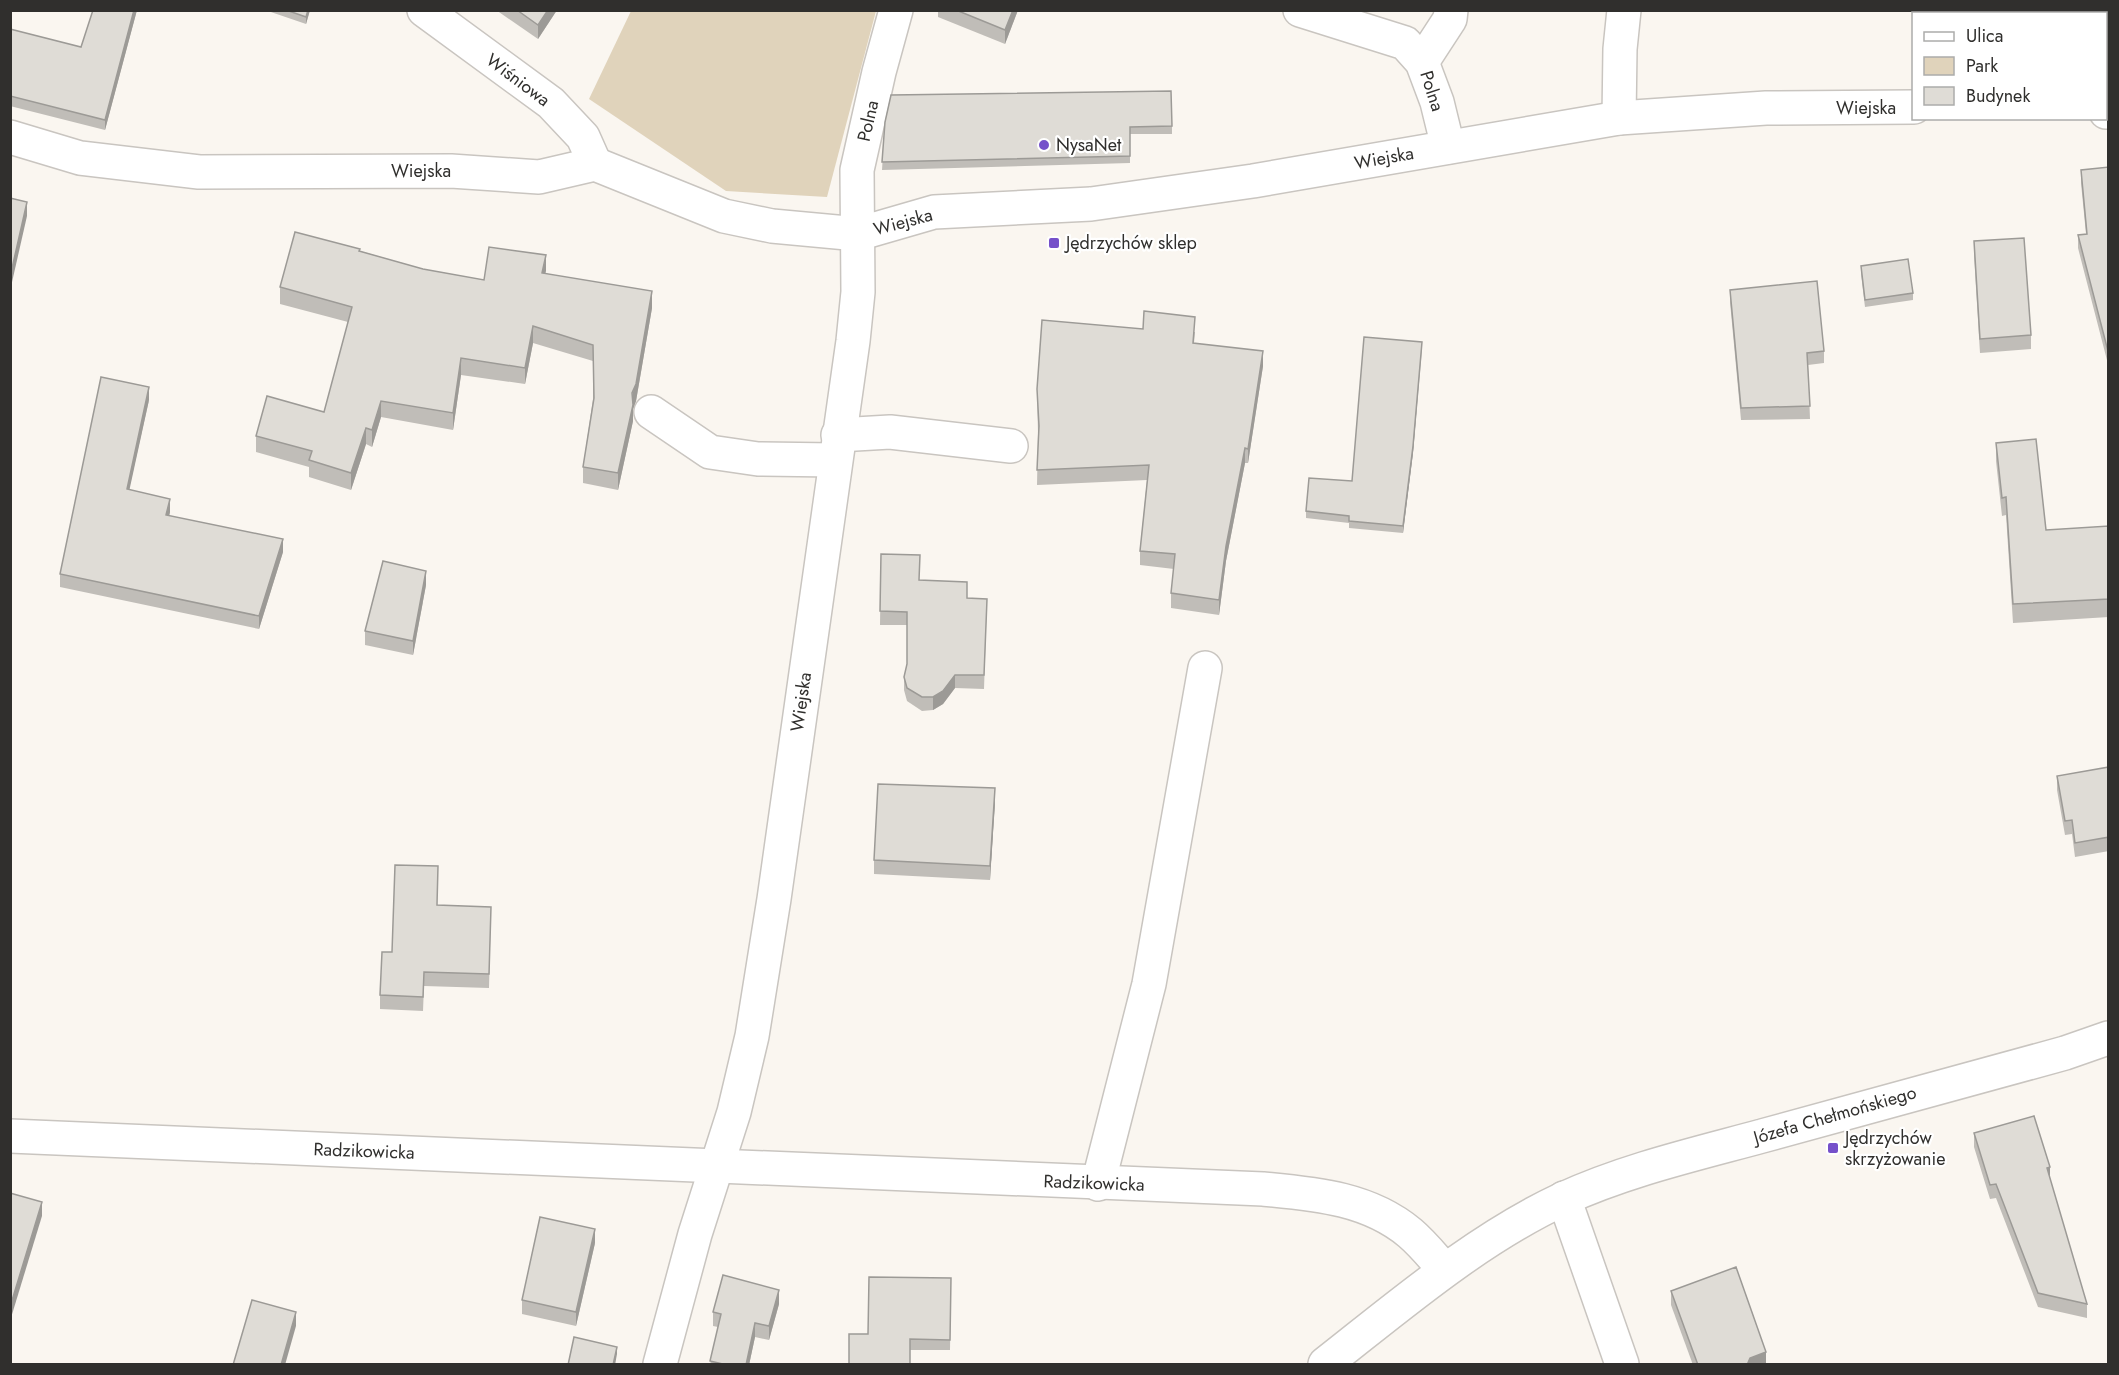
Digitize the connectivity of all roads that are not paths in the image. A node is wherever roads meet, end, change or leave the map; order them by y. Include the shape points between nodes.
1 (424, 10) edge
2 (896, 10) edge
3 (1300, 10) edge
4 (1451, 10) edge
5 (1624, 10) edge
6 (1422, 62) junction
7 (1912, 107) edge
8 (1619, 118) junction
9 (10, 137) edge
10 (1448, 147) junction
11 (596, 164) junction
12 (858, 234) junction
13 (651, 412) dead end
14 (1011, 446) dead end
15 (837, 448) junction
16 (1205, 668) dead end
17 (2109, 1038) edge
18 (10, 1136) edge
19 (718, 1165) junction
20 (1098, 1184) junction
21 (1564, 1198) junction
22 (1445, 1270) junction
23 (660, 1365) edge
24 (1325, 1365) edge
25 (1622, 1365) edge

1 - 11 street, Wiśniowa via 551,103 583,137
2 - 12 street, Polna via 857,170
3 - 6 street, Polna via 1405,43
4 - 6 street via 1450,19
5 - 8 street
6 - 10 street, Polna
7 - 8 street, Wiejska via 1766,108
8 - 10 street, Wiejska
9 - 11 street, Wiejska via 80,158 199,172 451,171 539,177
10 - 12 street, Wiejska via 1090,204 934,212
11 - 12 street, Wiejska via 724,216 772,226
12 - 15 street, Wiejska via 857,302
13 - 15 street via 710,452 758,459
14 - 15 street via 890,432
15 - 19 street, Wiejska via 754,1024
16 - 20 street via 1149,984
17 - 21 street, Józefa Chełmońskiego via 1686,1157
18 - 19 street, Radzikowicka
19 - 20 street, Radzikowicka
19 - 23 street
20 - 22 street, Radzikowicka via 1263,1189 1328,1196 1387,1218 1410,1233
21 - 22 street, Józefa Chełmońskiego
21 - 25 street
22 - 24 street, Józefa Chełmońskiego

